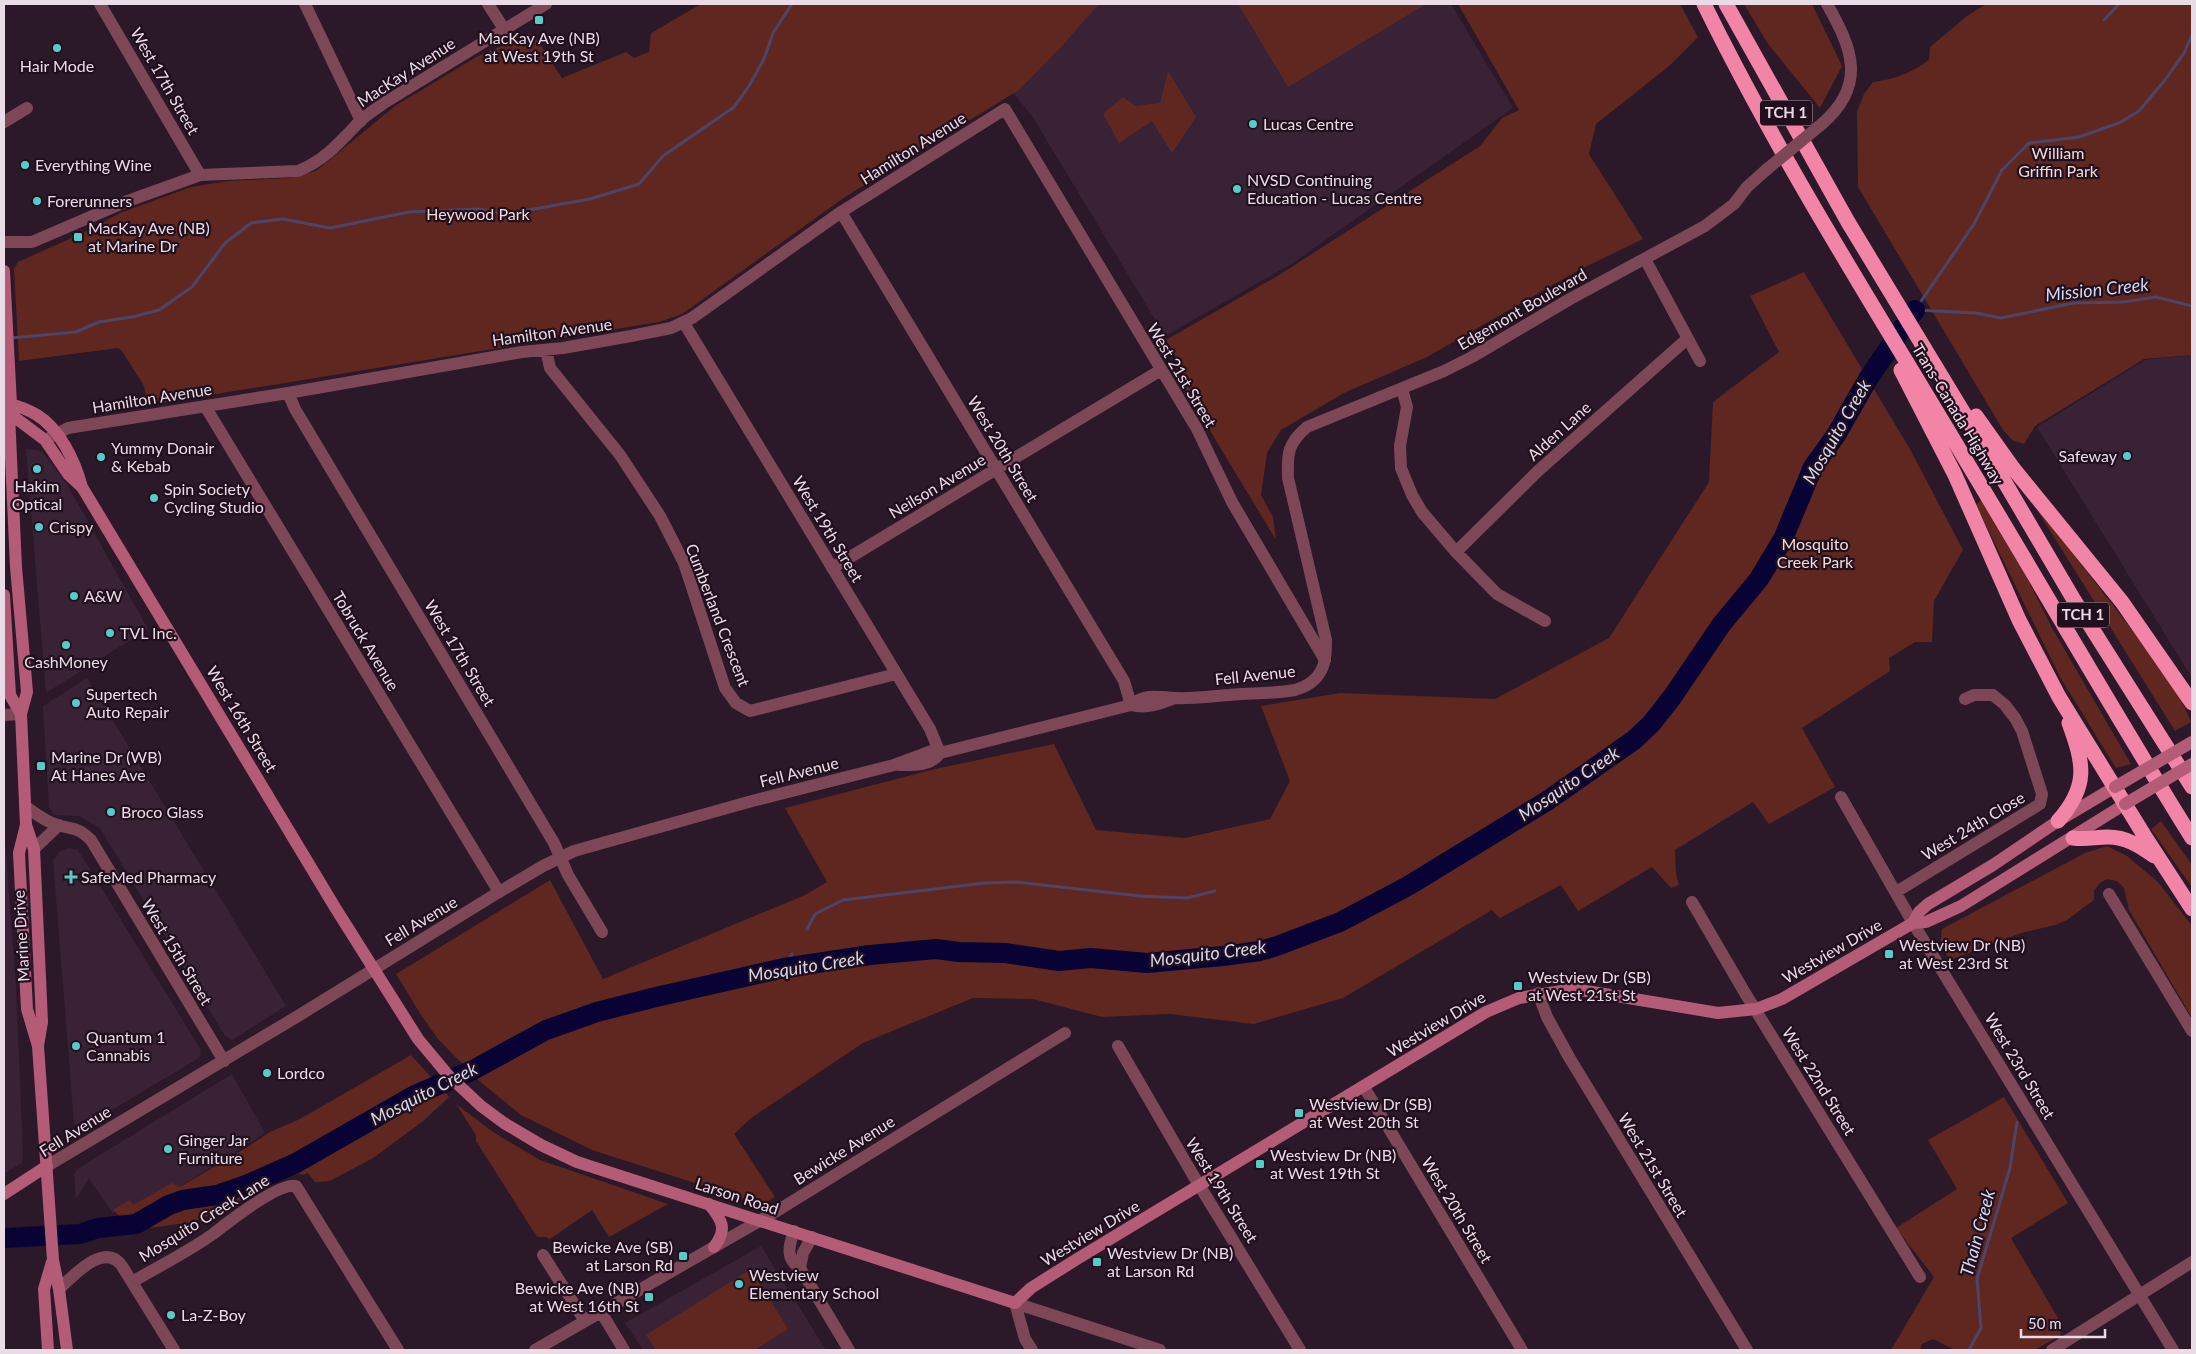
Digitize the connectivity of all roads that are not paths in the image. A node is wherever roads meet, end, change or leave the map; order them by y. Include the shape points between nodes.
1 (100, 4) edge
2 (305, 4) edge
3 (488, 4) edge
4 (546, 4) edge
5 (1704, 4) edge
6 (1726, 4) edge
7 (1827, 4) edge
8 (504, 29) junction
9 (27, 108) dead end
10 (1005, 110) joint
11 (361, 121) junction
12 (4, 122) edge
13 (200, 175) junction
14 (841, 212) junction
15 (4, 242) edge
16 (1835, 245) junction
17 (1645, 259) junction
18 (4, 271) edge
19 (684, 323) junction
20 (1687, 339) junction
21 (546, 350) junction
22 (1700, 361) dead end
23 (1161, 370) junction
24 (1402, 389) junction
25 (288, 393) junction
26 (205, 406) junction
27 (7, 407) edge
28 (56, 434) junction
29 (1983, 435) junction
30 (45, 440) junction
31 (996, 469) junction
32 (82, 486) junction
33 (1456, 552) junction
34 (832, 568) junction
35 (4, 596) edge
36 (1545, 621) dead end
37 (1326, 660) junction
38 (896, 674) junction
39 (2059, 697) junction
40 (1964, 699) dead end
41 (2192, 703) edge
42 (1131, 705) junction
43 (21, 714) junction
44 (4, 715) edge
45 (2192, 742) edge
46 (940, 753) junction
47 (2192, 764) edge
48 (2116, 787) junction
49 (2192, 787) edge
50 (1841, 797) dead end
51 (2125, 804) junction
52 (25, 806) junction
53 (2058, 821) junction
54 (26, 825) junction
55 (58, 826) junction
56 (2073, 838) junction
57 (2192, 838) edge
58 (34, 849) junction
59 (561, 857) junction
60 (2165, 869) junction
61 (498, 892) junction
62 (1896, 892) junction
63 (2109, 894) dead end
64 (1692, 902) dead end
65 (2192, 909) edge
66 (1913, 923) junction
67 (602, 932) dead end
68 (374, 969) junction
69 (1538, 993) junction
70 (1756, 1010) junction
71 (2192, 1032) edge
72 (1064, 1033) dead end
73 (38, 1046) junction
74 (1118, 1046) dead end
75 (224, 1061) junction
76 (1364, 1087) junction
77 (48, 1166) junction
78 (1200, 1186) junction
79 (4, 1194) edge
80 (708, 1204) junction
81 (762, 1220) junction
82 (794, 1231) junction
83 (812, 1237) junction
84 (714, 1247) junction
85 (543, 1254) dead end
86 (53, 1260) junction
87 (2192, 1262) edge
88 (800, 1268) junction
89 (1920, 1276) dead end
90 (132, 1282) junction
91 (59, 1289) junction
92 (2140, 1296) junction
93 (1016, 1302) junction
94 (601, 1312) junction
95 (584, 1321) junction
96 (48, 1350) edge
97 (67, 1350) edge
98 (174, 1350) edge
99 (398, 1350) edge
100 (535, 1350) edge
101 (624, 1350) edge
102 (849, 1350) edge
103 (1032, 1350) edge
104 (1160, 1350) edge
105 (1300, 1350) edge
106 (1522, 1350) edge
107 (1747, 1350) edge
108 (2052, 1350) edge
109 (2173, 1350) edge

1 - 13 street, West 17th Street
2 - 11 street
3 - 8 street
4 - 8 street, MacKay Avenue
5 - 16 highway, Trans-Canada Highway / TCH 1
6 - 29 highway, Trans-Canada Highway / TCH 1 via 1848,222 1913,330
7 - 17 street, Edgemont Boulevard, bridge via 1848,42 1852,70 1848,88 1838,106 1720,216
8 - 11 street, MacKay Avenue via 384,103
9 - 12 street
10 - 14 street, Hamilton Avenue
10 - 23 street, West 21st Street
11 - 13 street, MacKay Avenue via 320,160 298,171
13 - 15 street, MacKay Avenue via 125,202 32,242
14 - 19 street, Hamilton Avenue
14 - 31 street, West 20th Street
16 - 39 highway via 1955,475 2020,620
16 - 57 highway, Trans-Canada Highway / TCH 1
17 - 20 street
17 - 24 street, Edgemont Boulevard via 1570,298 1472,357
18 - 27 main road, Marine Drive
19 - 21 street, Hamilton Avenue via 631,336
19 - 34 street, West 19th Street
20 - 22 street
20 - 33 street, Alden Lane via 1538,472
21 - 25 street, Hamilton Avenue
21 - 38 street, Cumberland Crescent via 550,368 620,455 660,516 684,563 726,688 736,703 750,711
23 - 31 street, Neilson Avenue
23 - 37 street, West 21st Street via 1197,429 1232,502
24 - 33 street via 1407,406 1400,446 1402,468 1422,512
24 - 37 street, Edgemont Boulevard via 1307,427 1295,437 1290,449 1288,478 1326,640
25 - 26 street, Hamilton Avenue
25 - 59 street, West 17th Street
26 - 28 street, Hamilton Avenue via 68,428
26 - 61 street, Tobruck Avenue
27 - 28 main road, West 16th Street via 37,415
27 - 30 main road, West 16th Street
27 - 43 main road, Marine Drive via 26,692
28 - 30 street, Hamilton Avenue
28 - 32 main road, West 16th Street via 77,467
29 - 41 highway via 2138,623
29 - 49 highway, Trans-Canada Highway / TCH 1 via 2074,600
30 - 32 main road, West 16th Street via 68,474
31 - 34 street, Neilson Avenue
31 - 42 street, West 20th Street via 1124,682
32 - 68 main road, West 16th Street
33 - 36 street via 1497,594
34 - 38 street, West 19th Street
35 - 43 main road, Marine Drive via 10,695
37 - 42 street, Fell Avenue via 1315,679 1296,690 1175,698 1157,695 1140,698
38 - 46 street, West 19th Street via 930,728
39 - 48 highway
39 - 53 highway via 2081,759 2082,772 2075,796
40 - 62 street, West 24th Close via 1974,695 1993,695 2015,718 2042,794 2040,804
42 - 46 street, Fell Avenue
43 - 44 street
43 - 52 main road, Marine Drive
45 - 48 main road, Westview Drive, bridge
46 - 59 street, Fell Avenue via 932,751 894,765 607,841
47 - 51 main road, Westview Drive, bridge
48 - 51 highway
48 - 53 main road, Westview Drive
50 - 62 street, West 23rd Street
51 - 56 main road, Westview Drive
51 - 60 highway
52 - 54 main road, Marine Drive
52 - 55 street, West 15th Street
53 - 66 main road, Westview Drive via 1928,904
54 - 58 main road, Marine Drive
54 - 73 main road, Marine Drive via 19,853 22,929 27,1009
55 - 58 street
55 - 75 street, West 15th Street via 82,831 91,840
56 - 60 highway via 2120,838 2142,848
56 - 66 main road, Westview Drive via 1961,906 1926,922
58 - 73 main road, Marine Drive via 42,1022
59 - 61 street, Fell Avenue
59 - 67 street, West 17th Street
60 - 65 highway
61 - 68 street, Fell Avenue
62 - 66 street, West 23rd Street
63 - 71 street
64 - 70 street, West 22nd Street
66 - 70 main road, Westview Drive via 1782,999
66 - 92 street, West 23rd Street
68 - 75 street, Fell Avenue
68 - 80 main road, Larson Road via 436,1062 460,1088 504,1123 578,1162
69 - 70 main road, Westview Drive via 1574,989 1718,1013
69 - 76 main road, Westview Drive via 1486,1012
69 - 107 street, West 21st Street via 1546,1017 1578,1073
70 - 89 street, West 22nd Street
72 - 81 street, Bewicke Avenue
73 - 77 main road, Marine Drive
74 - 78 street, West 19th Street
75 - 77 street, Fell Avenue
76 - 78 main road, Westview Drive
76 - 106 street, West 20th Street
77 - 79 main road, Fell Avenue
77 - 86 main road, Marine Drive
78 - 93 main road, Westview Drive via 1031,1288
78 - 105 street, West 19th Street
80 - 81 main road, Larson Road
80 - 84 main road via 718,1215 723,1231
81 - 82 main road, Larson Road
81 - 84 street, Bewicke Avenue
82 - 83 main road, Larson Road
82 - 88 street via 789,1250 793,1264
83 - 88 street via 803,1253
83 - 93 main road, Larson Road
84 - 94 street, Bewicke Avenue
85 - 95 street
86 - 91 main road, Marine Drive
86 - 96 main road, Marine Drive via 44,1289
87 - 92 street
88 - 102 street
90 - 91 street, Mosquito Creek Lane via 119,1261 103,1256
90 - 98 street
90 - 99 street, Mosquito Creek Lane via 282,1188 296,1186
91 - 97 main road, Marine Drive
92 - 108 street
92 - 109 street, West 23rd Street
93 - 103 street via 1025,1339
93 - 104 street, Larson Road
94 - 95 street, Bewicke Avenue
94 - 101 street
95 - 100 street, Bewicke Avenue

